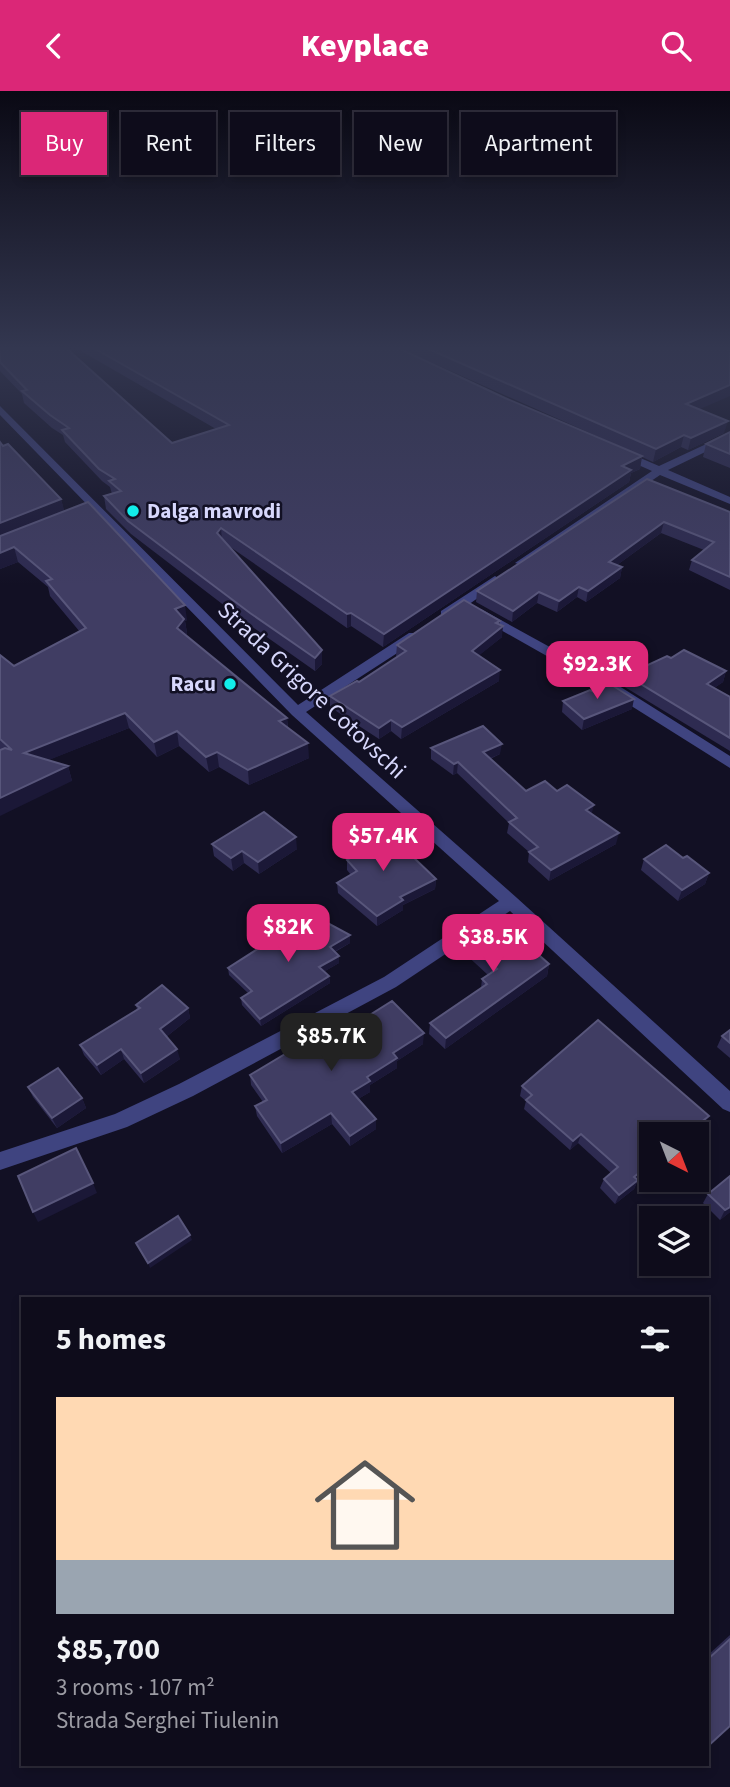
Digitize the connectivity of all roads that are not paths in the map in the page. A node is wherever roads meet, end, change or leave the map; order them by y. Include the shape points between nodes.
1 (15, 426) edge
2 (730, 436) edge
3 (612, 450) edge
4 (660, 470) junction
5 (730, 501) edge
6 (462, 602) junction
7 (296, 712) junction
8 (730, 763) edge
9 (511, 902) junction
10 (730, 1103) edge
11 (0, 1161) edge

1 - 7 street, Strada Grigore Cotovschi via 88,511
2 - 4 street
3 - 4 street
4 - 5 street
4 - 6 street
6 - 7 street
6 - 8 street via 603,682
7 - 9 street, Strada Grigore Cotovschi
9 - 10 street, Strada Grigore Cotovschi
9 - 11 street via 390,982 186,1090 120,1121

